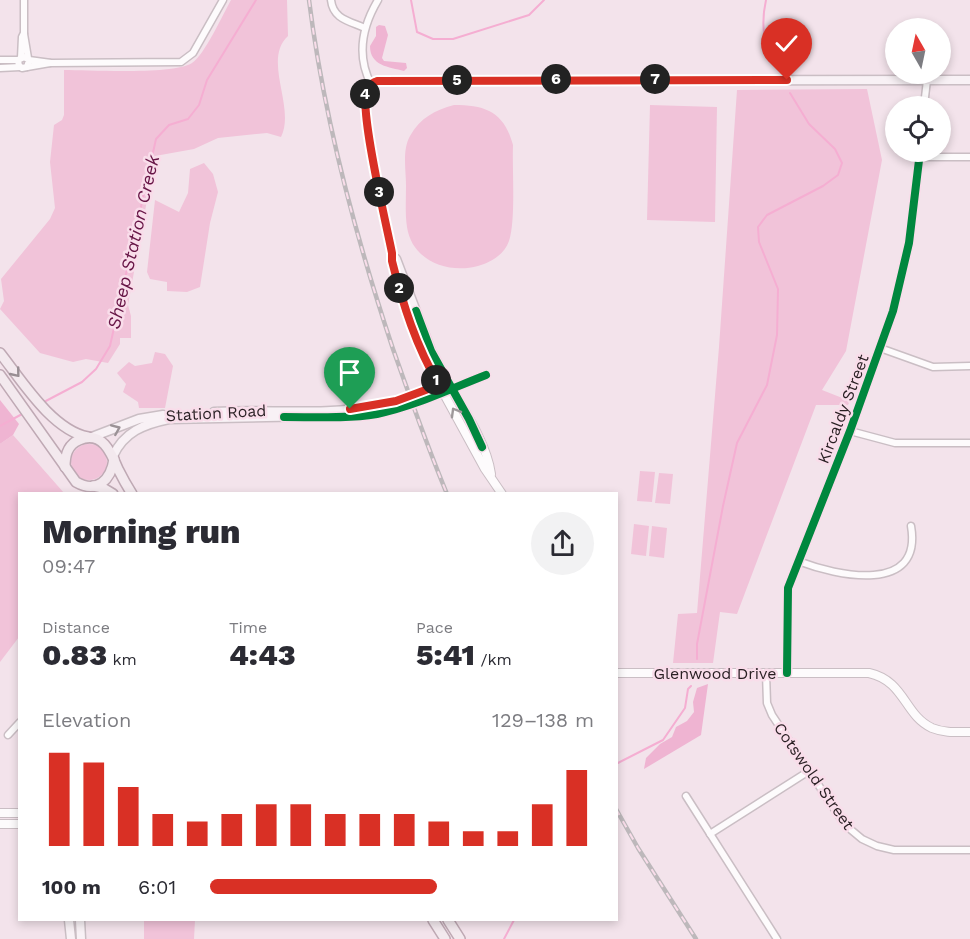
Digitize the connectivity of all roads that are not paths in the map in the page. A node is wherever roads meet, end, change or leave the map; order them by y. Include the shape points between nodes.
1 (24, 0) edge
2 (223, 0) edge
3 (331, 0) edge
4 (378, 0) edge
5 (365, 28) junction
6 (0, 60) edge
7 (24, 62) junction
8 (0, 68) edge
9 (885, 80) edge
10 (951, 80) edge
11 (970, 80) edge
12 (371, 84) junction
13 (951, 156) edge
14 (970, 157) edge
15 (919, 162) edge
16 (880, 348) junction
17 (0, 353) edge
18 (970, 366) edge
19 (0, 375) edge
20 (445, 387) junction
21 (850, 431) junction
22 (90, 437) junction
23 (970, 443) edge
24 (113, 457) junction
25 (65, 467) junction
26 (93, 486) junction
27 (110, 492) edge
28 (131, 492) edge
29 (501, 492) edge
30 (911, 526) dead end
31 (798, 561) junction
32 (618, 673) edge
33 (765, 673) junction
34 (787, 673) junction
35 (18, 724) edge
36 (970, 732) edge
37 (8, 735) dead end
38 (809, 771) junction
39 (686, 796) dead end
40 (0, 813) edge
41 (18, 813) edge
42 (0, 824) edge
43 (18, 824) edge
44 (710, 834) junction
45 (970, 850) edge
46 (69, 921) edge
47 (80, 921) edge
48 (434, 921) edge
49 (449, 921) edge
50 (70, 939) edge
51 (81, 939) edge
52 (445, 939) edge
53 (460, 939) edge
54 (777, 939) edge

1 - 7 street
2 - 7 street via 193,53 181,62
3 - 5 street via 336,15
4 - 5 street
5 - 12 street via 362,64
6 - 7 street
7 - 8 street
9 - 12 main road via 567,79
10 - 11 main road
12 - 20 main road via 365,96 392,261 422,355
13 - 14 street
15 - 16 street, Kircaldy Street via 909,243
16 - 18 street via 933,367
16 - 21 street, Kircaldy Street
17 -> 22 main road via 51,416 73,433
19 - 25 main road
22 -> 20 main road, Station Road via 148,417 364,408
20 - 24 main road, Station Road via 398,408 358,416 169,419 132,431
20 - 29 street via 475,431
21 - 23 street via 895,443
21 - 31 street, Kircaldy Street
22 - 24 main road via 107,445
22 - 25 main road via 70,447
24 - 26 main road via 109,476
24 - 28 main road
25 - 26 main road via 76,482
26 - 27 main road
30 - 31 street via 914,538 910,555 900,567 885,575 844,574
31 - 34 street, Kircaldy Street via 788,588
32 - 33 street, Glenwood Drive
33 - 34 street, Glenwood Drive
33 - 38 street, Cotswold Street via 769,709
34 - 36 street, Glenwood Drive via 879,676 895,686 926,724 944,731
35 - 37 street
38 - 44 street
38 - 45 street, Cotswold Street via 844,823 870,843 894,850
39 - 44 street
40 - 41 street
42 - 43 street
44 - 54 street
46 - 50 main road
47 - 51 main road
48 - 52 main road
49 - 53 main road

